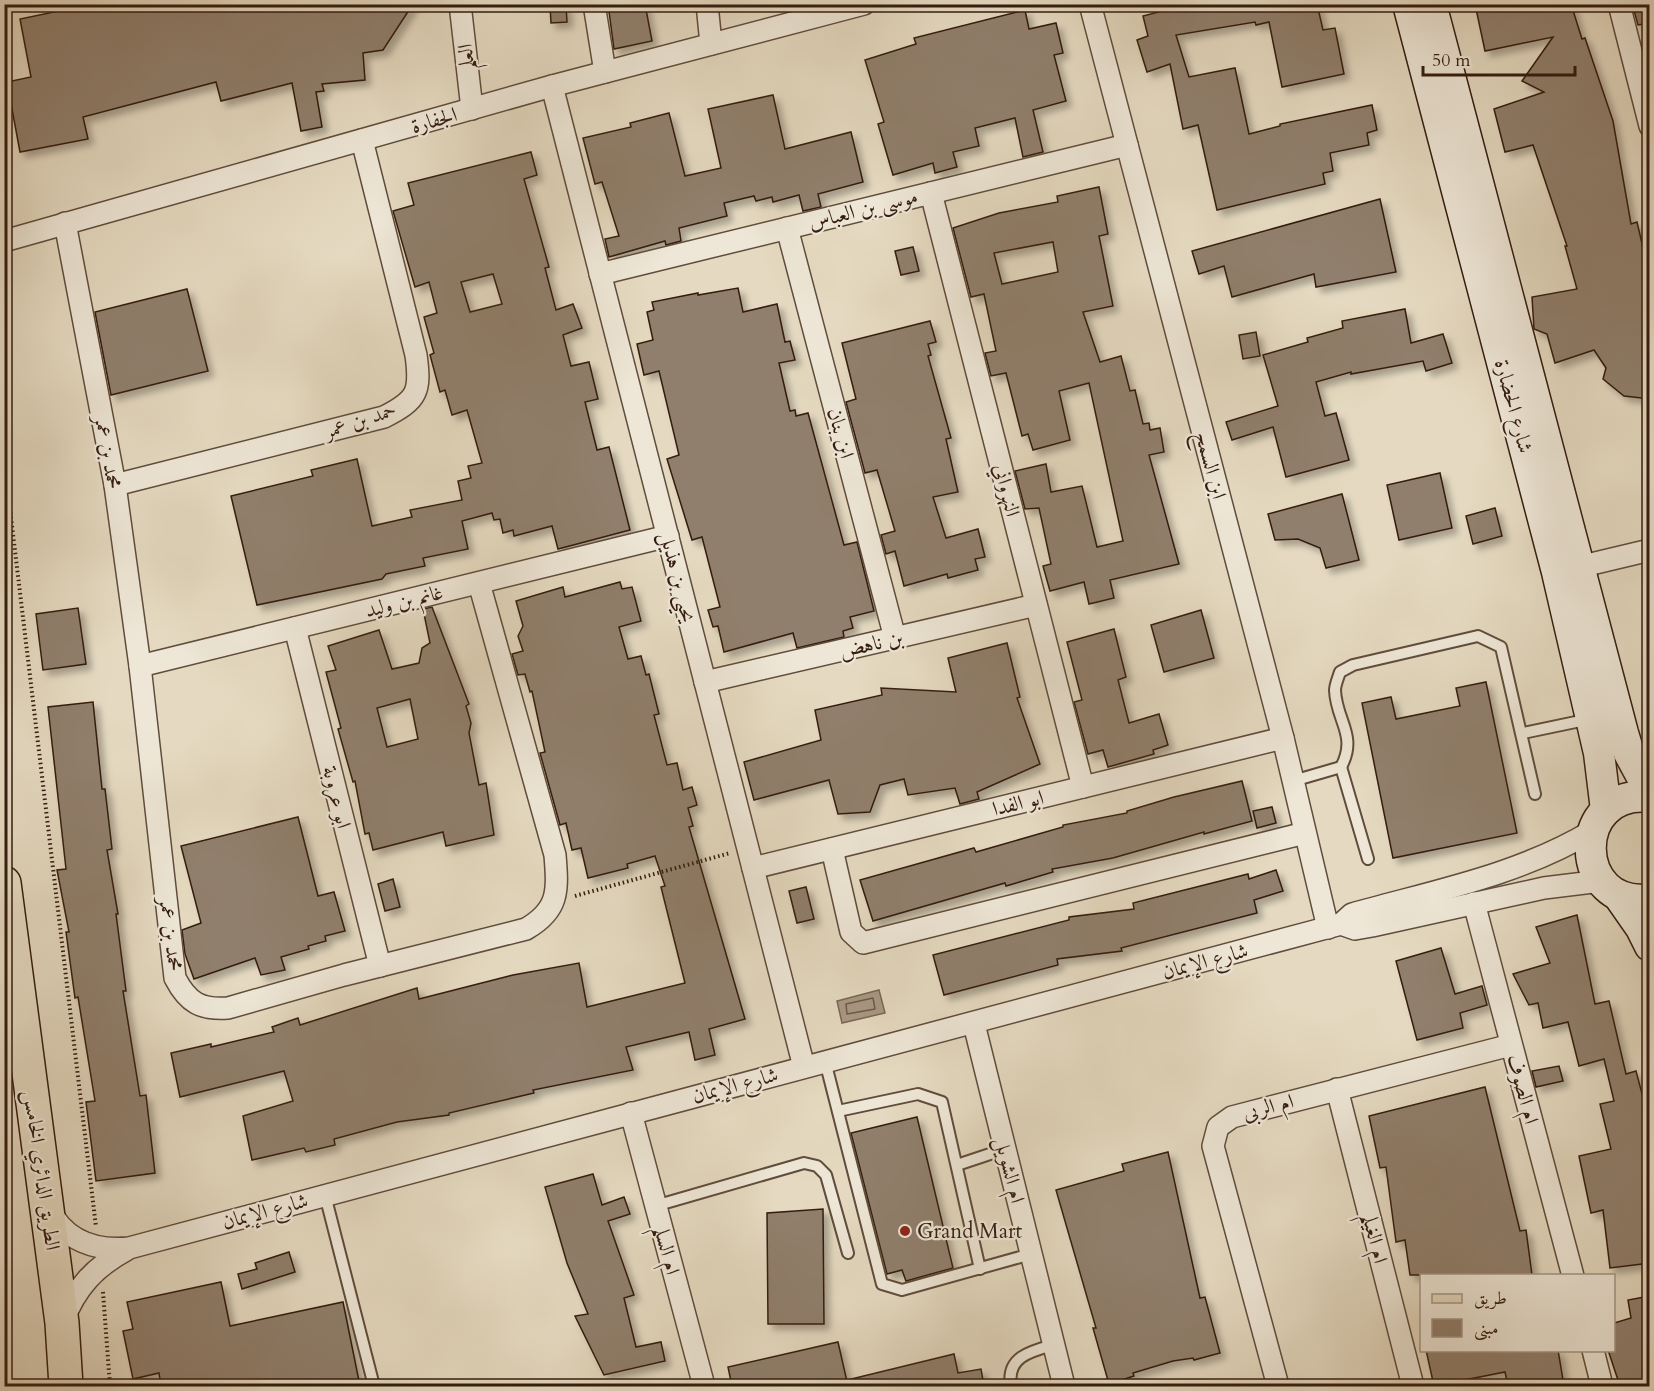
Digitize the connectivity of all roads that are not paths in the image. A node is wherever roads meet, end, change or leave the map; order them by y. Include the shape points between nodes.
1 (460, 4) edge
2 (594, 4) edge
3 (707, 4) edge
4 (864, 4) edge
5 (1090, 4) edge
6 (1408, 4) edge
7 (1431, 4) edge
8 (1619, 4) edge
9 (711, 44) junction
10 (605, 72) junction
11 (552, 86) junction
12 (472, 109) junction
13 (1650, 126) edge
14 (362, 140) junction
15 (1127, 145) junction
16 (931, 193) junction
17 (66, 223) junction
18 (787, 228) junction
19 (4, 240) edge
20 (600, 274) junction
21 (115, 485) junction
22 (668, 536) junction
23 (1650, 550) edge
24 (1568, 570) junction
25 (479, 583) junction
26 (1036, 605) junction
27 (295, 628) junction
28 (895, 638) junction
29 (140, 666) junction
30 (705, 682) junction
31 (1591, 719) junction
32 (1522, 733) junction
33 (1283, 738) junction
34 (1341, 767) junction
35 (1293, 781) junction
36 (1083, 787) junction
37 (1650, 792) edge
38 (1535, 794) dead end
39 (1650, 797) edge
40 (1599, 820) junction
41 (1305, 833) junction
42 (832, 849) junction
43 (1368, 859) dead end
44 (753, 868) junction
45 (4, 883) edge
46 (1609, 888) junction
47 (1650, 899) edge
48 (1474, 903) junction
49 (1334, 926) junction
50 (1650, 946) edge
51 (380, 966) junction
52 (974, 1024) junction
53 (1511, 1045) junction
54 (825, 1061) junction
55 (804, 1067) junction
56 (1337, 1089) junction
57 (838, 1111) junction
58 (631, 1113) junction
59 (1005, 1149) junction
60 (957, 1165) junction
61 (325, 1195) junction
62 (45, 1197) junction
63 (656, 1206) junction
64 (849, 1253) dead end
65 (1031, 1254) junction
66 (102, 1255) junction
67 (980, 1269) junction
68 (1573, 1274) edge
69 (62, 1323) junction
70 (1053, 1345) junction
71 (1594, 1352) edge
72 (66, 1386) edge
73 (374, 1386) edge
74 (704, 1386) edge
75 (1011, 1386) edge
76 (1064, 1386) edge
77 (1278, 1386) edge
78 (1413, 1386) edge
79 (1602, 1386) edge

1 - 12 street, العلم
2 - 10 street
3 - 9 street
4 - 9 street, الجفارة
5 - 15 street, ابن السمح
6 - 24 street, شارع الحضارة
7 - 24 street, شارع الحضارة
8 - 13 street
9 - 10 street, الجفارة
10 - 11 street, الجفارة
11 - 12 street, الجفارة
11 - 20 street, يحيى بن هذيل
12 - 14 street, الجفارة
14 - 17 street, الجفارة
14 - 21 street, حمد بن عمر via 416,355 416,394 402,408 384,417
15 - 16 street, موسى بن العباس
15 - 33 street, ابن السمح
16 - 18 street, موسى بن العباس
16 - 26 street, النهرواني
17 - 19 street, الجفارة
17 - 21 street, محمد بن عمر
18 - 20 street, موسى بن العباس
18 - 28 street, ابن بنان
20 - 22 street, يحيى بن هذيل
21 - 29 street, محمد بن عمر
22 - 25 street, غانم بن وليد
22 - 30 street, يحيى بن هذيل
23 - 24 street
24 - 31 street, شارع الحضارة
24 - 37 street, شارع الحضارة via 1629,753
25 - 27 street, غانم بن وليد
25 - 51 street, محمد بن عمر via 555,855 558,883 554,901 543,919 526,929
26 - 28 street, بن ناهض
26 - 36 street, النهرواني
27 - 29 street, غانم بن وليد
27 - 51 street, ابو عروبة
28 - 30 street, بن ناهض
29 - 51 street, محمد بن عمر via 175,978 184,995 209,1009 228,1008
30 - 44 street, يحيى بن هذيل
31 - 32 lane
31 - 40 street, شارع الحضارة via 1599,753
32 - 34 lane via 1501,647 1478,636 1353,665 1340,672 1335,690 1348,745
32 - 38 lane
33 - 35 street, ابن السمح
33 - 36 street, ابو الفدا
34 - 35 lane
34 - 43 lane
35 - 41 street, ابن السمح
36 - 42 street, ابو الفدا
39 - 40 street via 1628,798
40 - 46 street, شارع الحضارة via 1590,857
40 - 49 street, شارع الإيمان via 1522,866 1352,914
41 - 42 street via 863,944 851,932
41 - 49 street, ابن السمح
42 - 44 street, ابو الفدا
44 - 55 street, يحيى بن هذيل
45 - 62 main road, الطريق الدائري الخامس
46 - 47 street via 1629,899
46 - 48 street, شارع الإيمان via 1544,888
46 - 50 street via 1641,928
48 - 49 street, شارع الإيمان via 1355,929
48 - 53 street, ام الصوف
49 - 52 street, شارع الإيمان
52 - 54 street, شارع الإيمان
52 - 59 street, ام الشويل
53 - 56 street, ام الربى
53 - 68 street, ام الصوف
54 - 55 street, شارع الإيمان
54 - 57 lane
55 - 58 street, شارع الإيمان
56 - 77 street, ام الربى via 1232,1117 1218,1127 1213,1146
56 - 78 street, ام الغيلم
57 - 60 lane via 918,1094 942,1102
57 - 67 lane via 882,1284 902,1290
58 - 61 street, شارع الإيمان
58 - 63 street, ام السلم
59 - 60 lane
59 - 65 street, ام الشويل
60 - 67 lane
61 - 66 street, شارع الإيمان
61 - 73 lane
62 - 66 street via 55,1218 70,1235
62 - 69 main road, الطريق الدائري الخامس
63 - 64 lane via 804,1163 817,1166 826,1175
63 - 74 street, ام السلم
65 - 67 lane
65 - 70 street, ام الشويل
66 - 69 street, شارع الإيمان
69 - 72 main road, الطريق الدائري الخامس
70 - 75 lane via 1017,1359 1011,1372
70 - 76 street, ام الشويل
71 - 79 street

